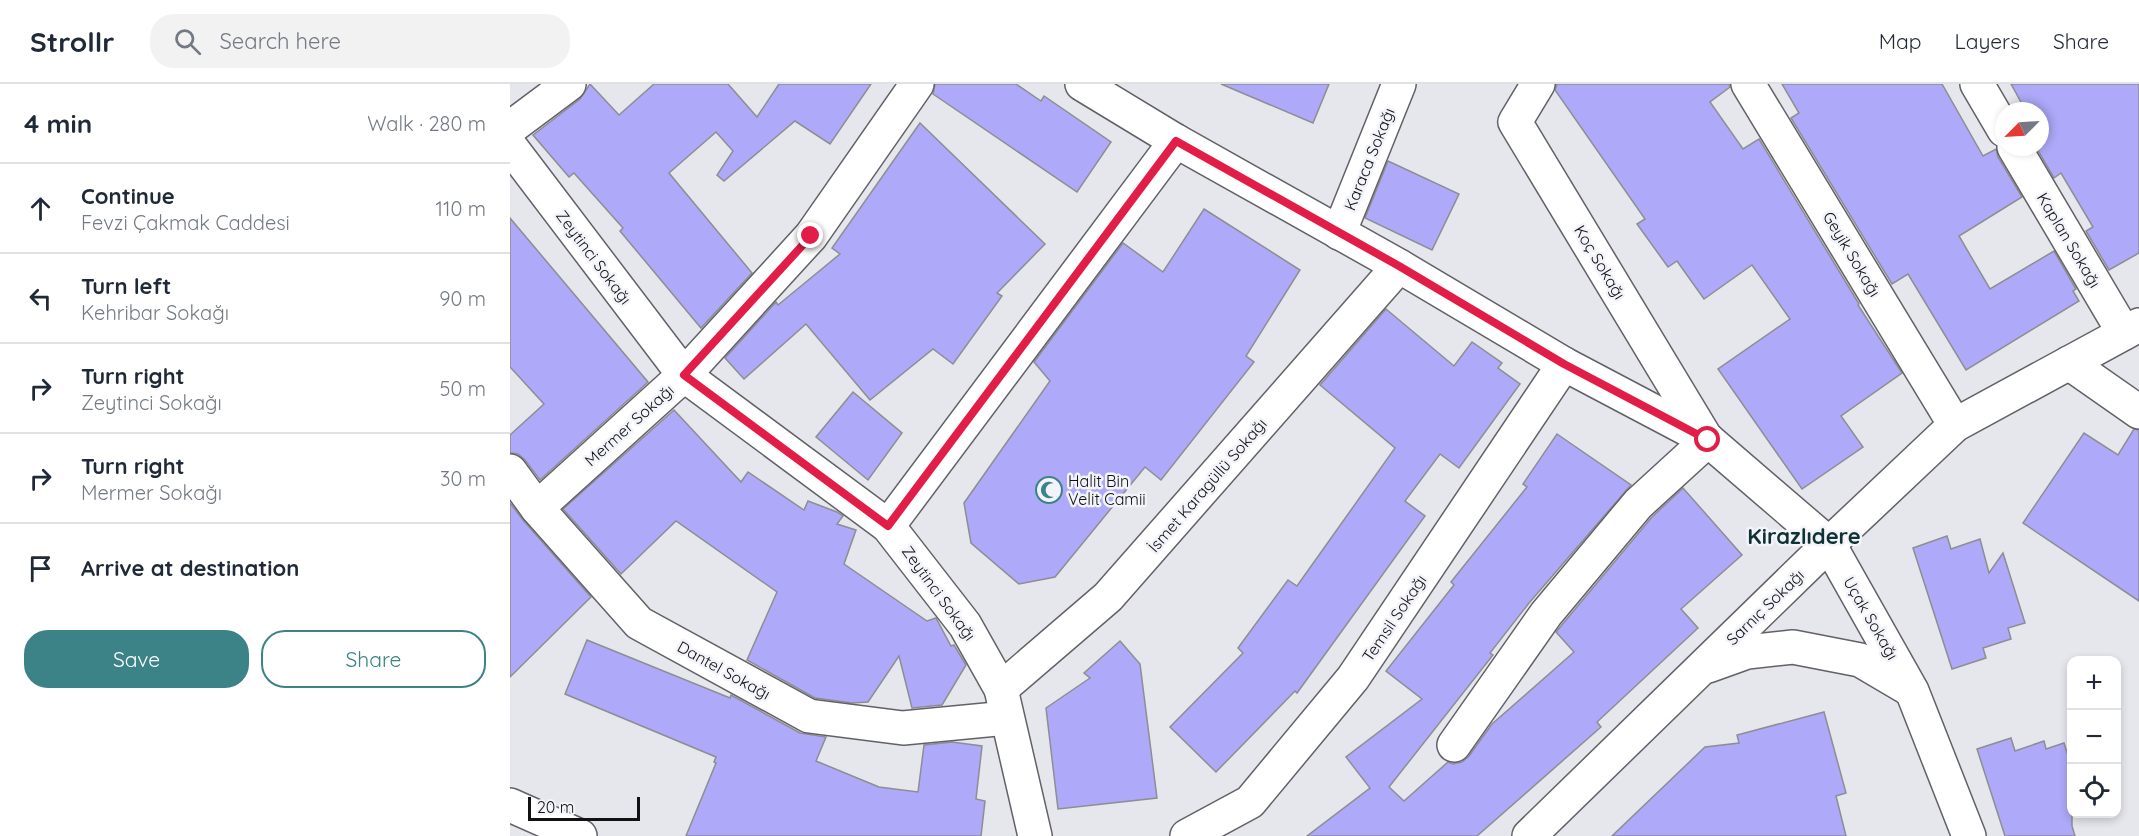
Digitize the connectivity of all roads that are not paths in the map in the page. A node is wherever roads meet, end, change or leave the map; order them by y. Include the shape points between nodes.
1 (568, 84) edge
2 (917, 84) edge
3 (1399, 84) edge
4 (1538, 84) edge
5 (1748, 84) edge
6 (1977, 84) edge
7 (1098, 89) edge
8 (1995, 115) edge
9 (510, 128) edge
10 (1176, 141) junction
11 (510, 146) edge
12 (2020, 156) edge
13 (1339, 233) junction
14 (1399, 266) junction
15 (2132, 329) edge
16 (2069, 363) junction
17 (1564, 364) junction
18 (684, 375) junction
19 (2139, 412) edge
20 (1955, 425) junction
21 (1708, 440) junction
22 (510, 471) edge
23 (537, 508) junction
24 (888, 526) junction
25 (1829, 544) junction
26 (1700, 669) junction
27 (1912, 691) junction
28 (1004, 703) junction
29 (1454, 745) dead end
30 (510, 805) edge
31 (580, 836) edge
32 (1035, 836) edge
33 (1186, 836) edge
34 (1529, 836) edge
35 (1968, 836) edge

1 - 9 street
2 - 18 street, Mermer Sokağı via 811,236
3 - 13 street, Karaca Sokağı
4 - 21 street, Koç Sokağı via 1515,122
5 - 20 street, Geyik Sokağı
6 - 8 street
7 - 10 street
10 - 13 street
10 - 24 street
11 - 18 street, Zeytinci Sokağı
12 - 15 street, Kaplan Sokağı
13 - 14 street
14 - 17 street
14 - 28 street, İsmet Karagüllü Sokağı via 1107,597
15 - 16 street, Sarnıç Sokağı
16 - 19 street
16 - 20 street, Sarnıç Sokağı
17 - 21 street
17 - 33 street, Temsil Sokağı via 1353,678 1250,802
18 - 23 street, Mermer Sokağı
18 - 24 street, Zeytinci Sokağı
20 - 25 street, Sarnıç Sokağı
21 - 25 street, Uçak Sokağı
21 - 29 street via 1638,504 1546,614
22 - 23 street, Dantel Sokağı
23 - 28 street, Dantel Sokağı via 639,623 809,716 903,728
24 - 28 street, Zeytinci Sokağı via 965,625
25 - 26 street, Sarnıç Sokağı
25 - 27 street, Uçak Sokağı
26 - 27 street, Uçak Sokağı via 1747,652 1794,647 1860,660
26 - 34 street, Sarnıç Sokağı
27 - 35 street, Uçak Sokağı
28 - 32 street, Zeytinci Sokağı
30 - 31 street

